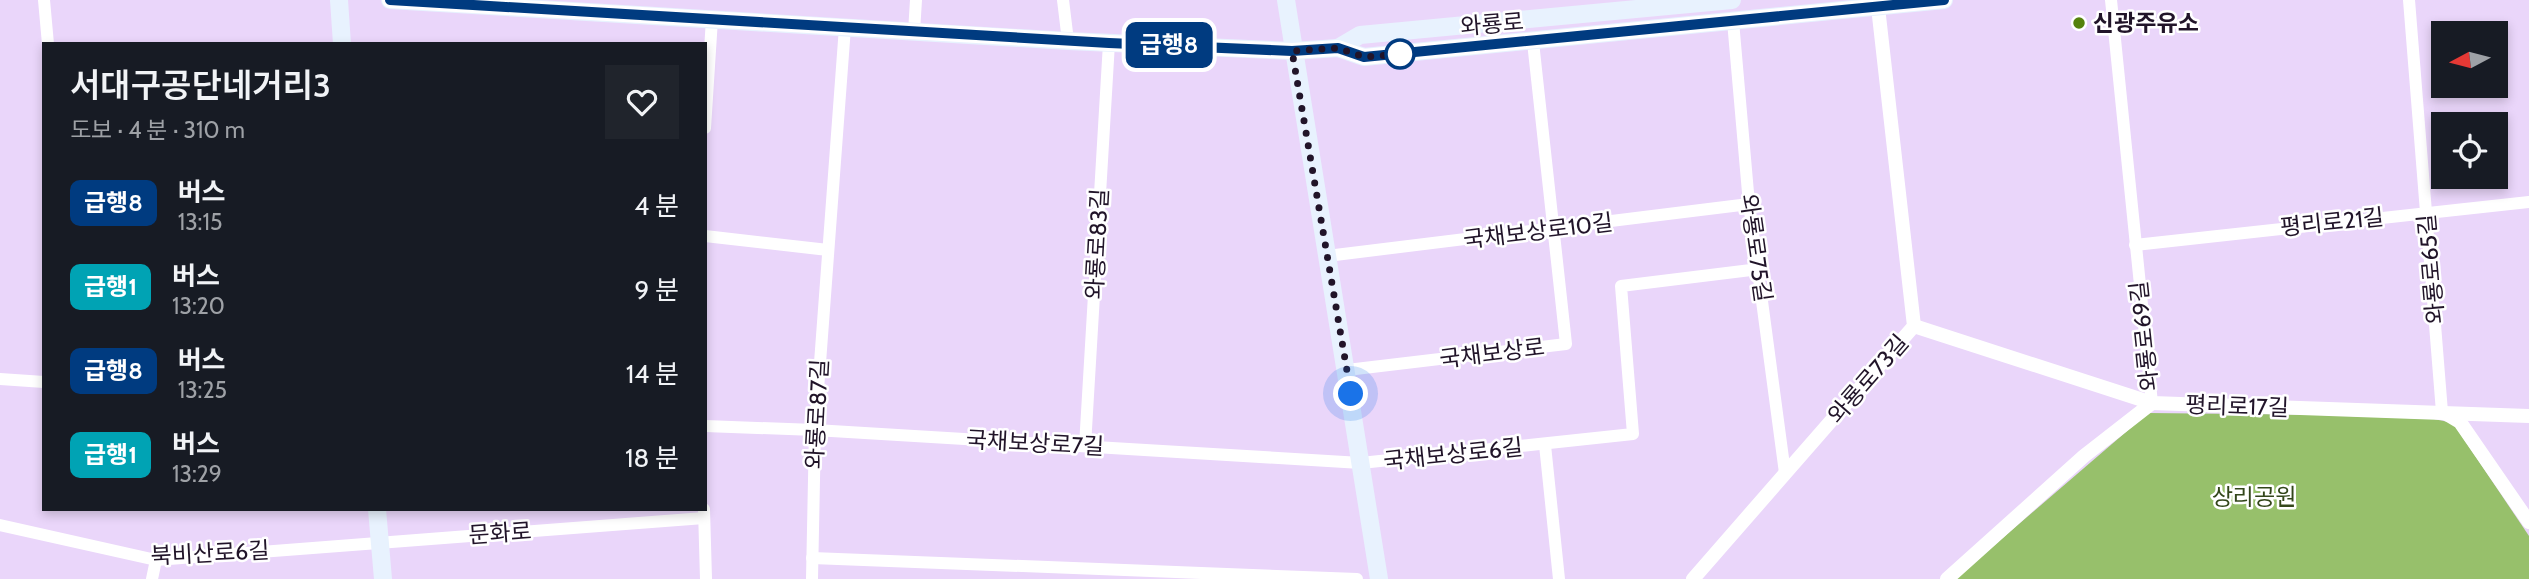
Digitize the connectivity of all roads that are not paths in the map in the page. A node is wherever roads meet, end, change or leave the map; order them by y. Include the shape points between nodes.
1 (44, 0) edge
2 (339, 0) edge
3 (390, 0) edge
4 (916, 0) edge
5 (1063, 0) edge
6 (1286, 0) edge
7 (1732, 0) edge
8 (1944, 0) edge
9 (2111, 0) edge
10 (2409, 0) edge
11 (450, 1) edge
12 (564, 4) edge
13 (1593, 7) edge
14 (1878, 7) junction
15 (712, 19) junction
16 (1733, 21) junction
17 (845, 27) junction
18 (914, 32) junction
19 (1068, 41) junction
20 (48, 42) edge
21 (342, 42) edge
22 (1533, 42) junction
23 (1109, 43) junction
24 (1338, 48) junction
25 (1292, 51) junction
26 (707, 97) edge
27 (2529, 202) edge
28 (1749, 204) junction
29 (2426, 212) junction
30 (1553, 230) junction
31 (707, 236) edge
32 (2135, 245) junction
33 (828, 250) junction
34 (1327, 256) junction
35 (1759, 269) junction
36 (1914, 326) junction
37 (1347, 370) junction
38 (0, 379) edge
39 (42, 382) edge
40 (2152, 403) junction
41 (2442, 412) junction
42 (2529, 416) edge
43 (707, 426) edge
44 (816, 430) junction
45 (1545, 444) junction
46 (1085, 446) junction
47 (1362, 463) junction
48 (1785, 473) junction
49 (377, 511) edge
50 (704, 514) edge
51 (2529, 522) edge
52 (0, 525) edge
53 (380, 542) junction
54 (813, 558) junction
55 (156, 560) junction
56 (152, 579) edge
57 (383, 579) edge
58 (706, 579) edge
59 (812, 579) edge
60 (1357, 579) edge
61 (1379, 579) edge
62 (1559, 579) edge
63 (1693, 579) edge
64 (1947, 579) edge

1 - 20 street
2 - 21 main road
3 - 11 main road, 와룡로
4 - 18 street
5 - 19 street
6 - 25 main road
7 - 13 main road, 와룡로
8 - 14 main road, 와룡로
9 - 32 street, 와룡로69길
10 - 29 street, 와룡로65길
11 - 12 main road, 와룡로
12 - 15 main road, 와룡로
13 - 24 main road, 와룡로 via 1360,35
14 - 16 main road, 와룡로
14 - 36 street, 와룡로73길
15 - 17 main road, 와룡로
15 - 26 street
16 - 22 main road, 와룡로
16 - 28 street, 와룡로75길
17 - 18 main road, 와룡로
17 - 33 street, 와룡로87길
18 - 19 main road, 와룡로
19 - 23 main road, 와룡로
22 - 24 main road, 와룡로 via 1364,57
22 - 30 street, 와룡로
23 - 25 main road, 와룡로
23 - 46 street, 와룡로83길
24 - 25 main road, 와룡로
25 - 34 main road
27 - 29 street, 평리로21길
28 - 30 street, 국채보상로10길
28 - 35 street, 와룡로75길
29 - 32 street, 평리로21길
29 - 41 street, 와룡로65길
30 - 34 street, 국채보상로10길
30 - 37 street, 국채보상로 via 1566,344
31 - 33 street
32 - 40 street, 와룡로69길
33 - 44 street, 와룡로87길
34 - 37 main road
35 - 45 street, 국채보상로6길 via 1621,286 1633,434
35 - 48 street, 와룡로75길
36 - 40 street, 평리로17길
36 - 48 street, 와룡로73길
37 - 47 main road
38 - 39 street
40 - 41 street, 평리로17길
40 - 64 street, 와룡로69길 via 2084,456
41 - 42 street, 평리로17길
41 - 51 street via 2460,422
43 - 44 street, 국채보상로7길
44 - 46 street, 국채보상로7길
44 - 54 street, 와룡로87길
45 - 47 street, 국채보상로6길
45 - 62 street, 국채보상로6길
46 - 47 street, 국채보상로7길
47 - 61 main road
48 - 63 street, 와룡로73길
49 - 53 main road
50 - 53 street, 문화로
50 - 58 street
52 - 55 street, 북비산로6길
53 - 55 street, 북비산로6길
53 - 57 main road
54 - 59 street, 와룡로87길
54 - 60 street
55 - 56 street

